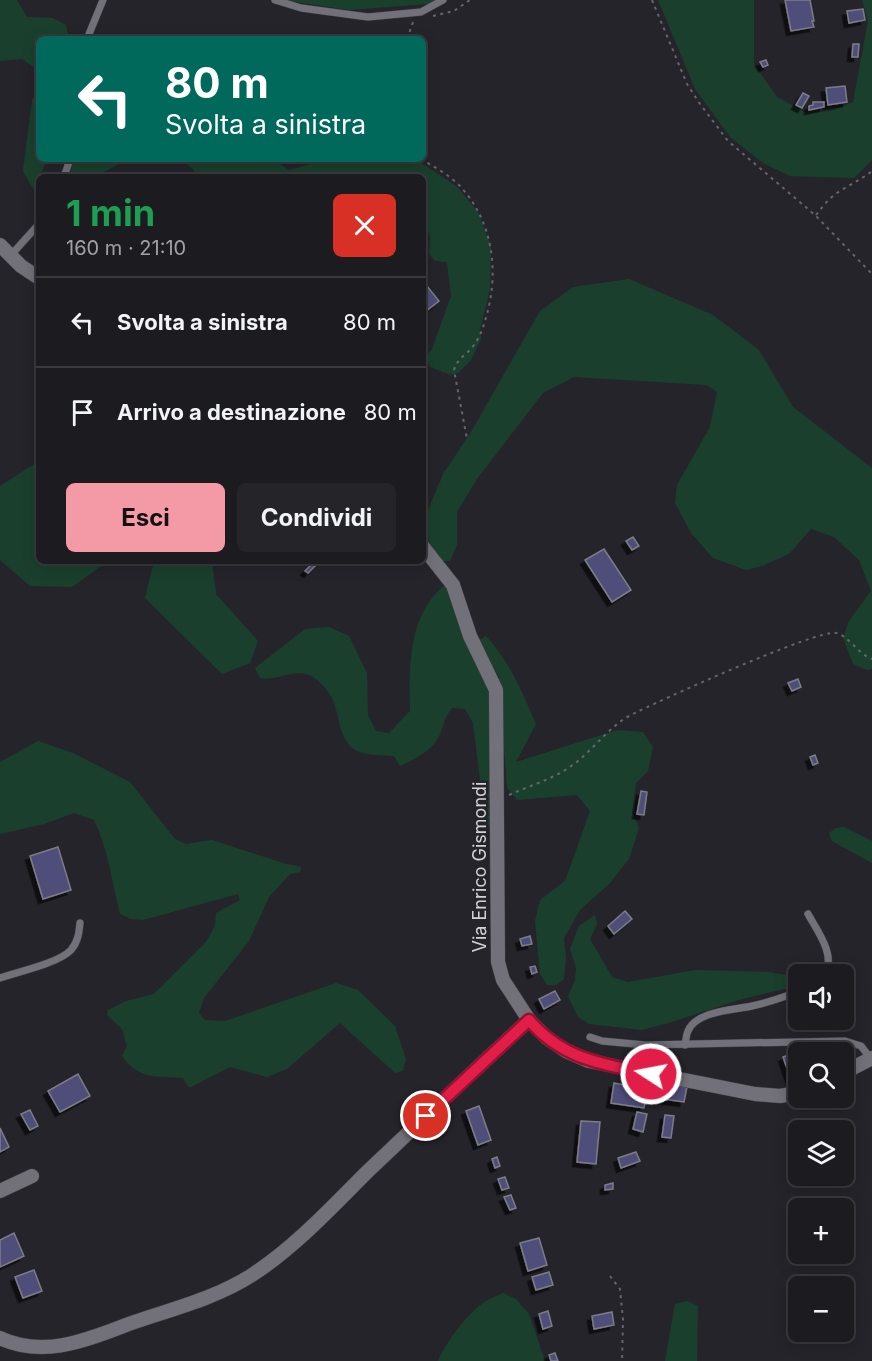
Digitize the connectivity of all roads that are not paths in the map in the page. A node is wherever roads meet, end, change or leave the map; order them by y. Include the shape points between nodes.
1 (103, 0) edge
2 (275, 0) edge
3 (443, 0) edge
4 (88, 36) edge
5 (36, 227) edge
6 (0, 245) edge
7 (11, 255) junction
8 (36, 276) edge
9 (426, 551) edge
10 (808, 914) dead end
11 (80, 923) dead end
12 (829, 964) edge
13 (0, 978) edge
14 (788, 995) edge
15 (529, 1020) junction
16 (590, 1037) dead end
17 (685, 1045) junction
18 (871, 1059) edge
19 (854, 1068) edge
20 (788, 1095) edge
21 (32, 1176) dead end
22 (0, 1191) edge
23 (0, 1338) edge

1 - 4 lane
2 - 3 lane via 301,8 368,16 421,12
5 - 7 lane
6 - 7 street
7 - 8 street
9 - 15 street, Via Enrico Gismondi via 453,585 472,642 495,686 498,962 504,980
10 - 12 lane via 825,945
11 - 13 lane via 78,939 69,952
14 - 17 lane via 706,1016 688,1030
15 - 20 street, Via Enrico Gismondi via 556,1045 589,1061 755,1094
15 - 23 street via 309,1229 247,1278 66,1345 28,1348
16 - 17 lane via 645,1045
17 - 18 lane via 845,1041 861,1046
18 - 19 street
21 - 22 street

